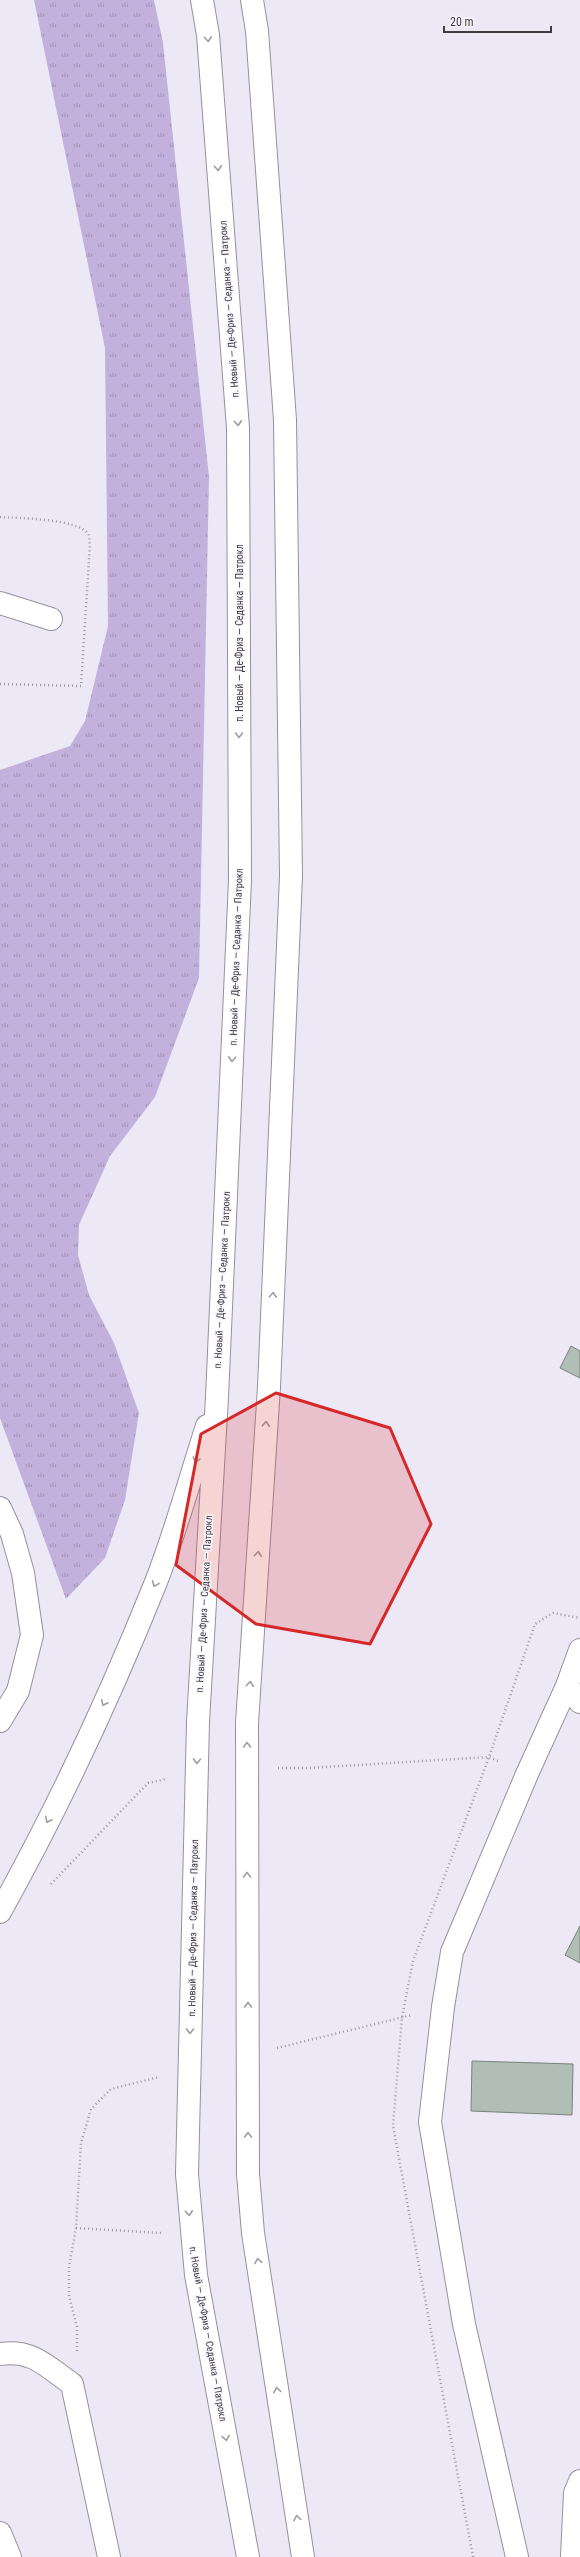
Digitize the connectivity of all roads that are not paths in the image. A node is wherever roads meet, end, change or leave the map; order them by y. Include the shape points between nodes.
1 (202, 0) edge
2 (252, 0) edge
3 (0, 603) edge
4 (51, 619) dead end
5 (217, 1397) junction
6 (0, 1508) edge
7 (580, 1650) edge
8 (574, 1694) edge
9 (0, 1721) edge
10 (0, 1912) edge
11 (0, 2354) edge
12 (578, 2490) edge
13 (0, 2533) edge
14 (10, 2557) edge
15 (109, 2557) edge
16 (248, 2557) edge
17 (303, 2557) edge
18 (517, 2557) edge
19 (572, 2557) edge

1 -> 5 main road, п. Новый — Де-Фриз — Седанка — Патрокл via 208,35 238,436 240,880
17 -> 2 main road, bridge via 253,2232 248,2174 247,1723 269,1388 291,876 285,420 257,31
3 - 4 main road
5 -> 10 main road via 157,1580 108,1694
5 -> 16 main road, п. Новый — Де-Фриз — Седанка — Патрокл, bridge via 198,1722 187,2174 196,2275
6 - 9 main road via 12,1534 23,1573 32,1635 18,1691
7 - 8 main road
8 - 18 main road via 527,1774 452,1952 430,2122 464,2324
11 - 15 main road via 15,2352 34,2356 72,2384
12 - 19 main road
13 - 14 main road

